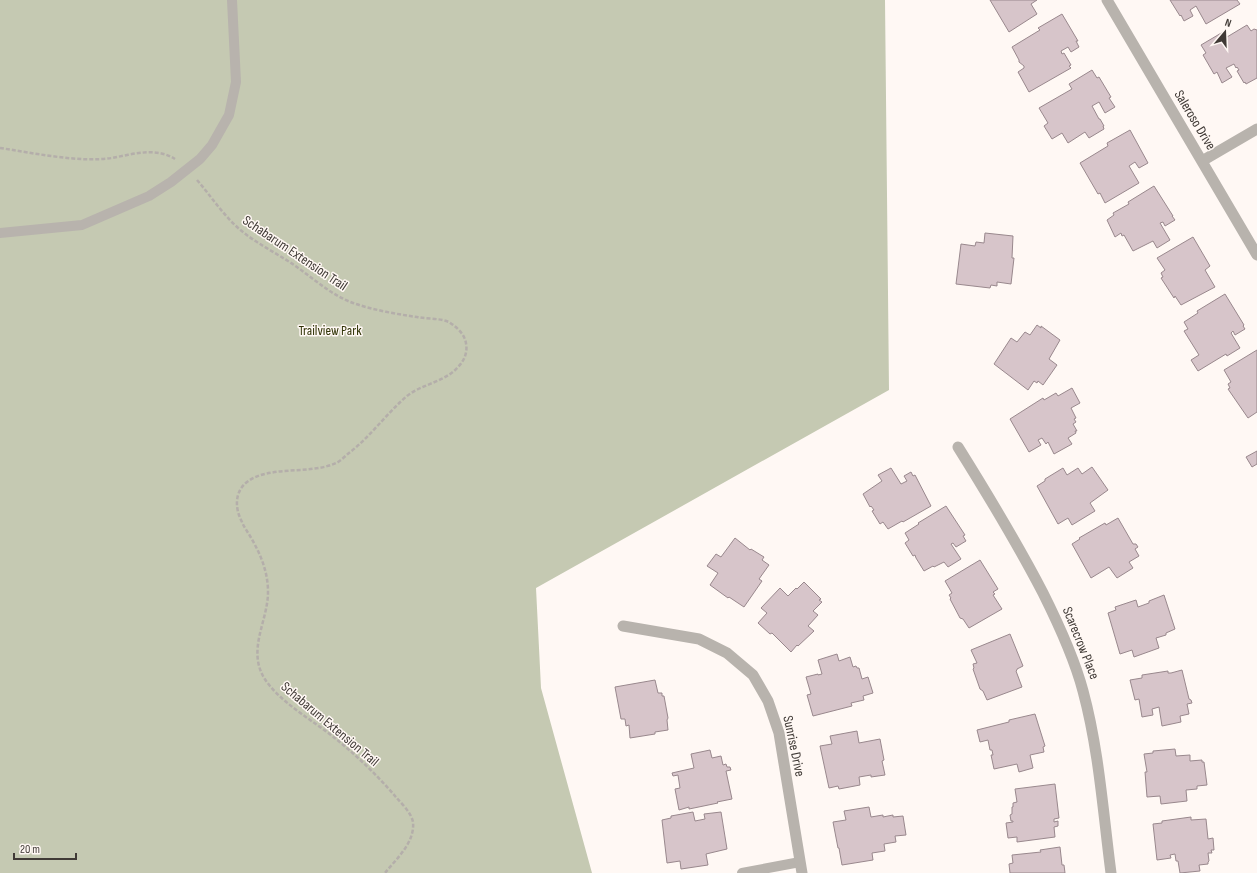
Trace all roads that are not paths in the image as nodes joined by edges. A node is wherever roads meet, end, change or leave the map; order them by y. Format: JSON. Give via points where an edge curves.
{"nodes":[{"id":1,"x":232,"y":0,"type":"edge"},
{"id":2,"x":1107,"y":0,"type":"edge"},
{"id":3,"x":1257,"y":129,"type":"edge"},
{"id":4,"x":1202,"y":161,"type":"junction"},
{"id":5,"x":0,"y":233,"type":"edge"},
{"id":6,"x":1257,"y":255,"type":"edge"},
{"id":7,"x":958,"y":447,"type":"dead end"},
{"id":8,"x":623,"y":626,"type":"dead end"},
{"id":9,"x":801,"y":867,"type":"edge"},
{"id":10,"x":742,"y":873,"type":"edge"},
{"id":11,"x":1111,"y":873,"type":"edge"}],
"edges":[{"from":1,"to":5,"type":"lane","via":[[236,82],[230,116],[200,159],[149,196],[82,225]]},
{"from":2,"to":4,"type":"street","name":"Saleroso Drive"},
{"from":3,"to":4,"type":"street"},
{"from":4,"to":6,"type":"street","name":"Saleroso Drive"},
{"from":7,"to":11,"type":"street","name":"Scarecrow Place","via":[[1036,579],[1062,630],[1083,690],[1096,748]]},
{"from":8,"to":9,"type":"street","name":"Sunrise Drive","via":[[699,639],[727,653],[753,675],[768,701],[779,733]]},
{"from":9,"to":10,"type":"lane"}]}
